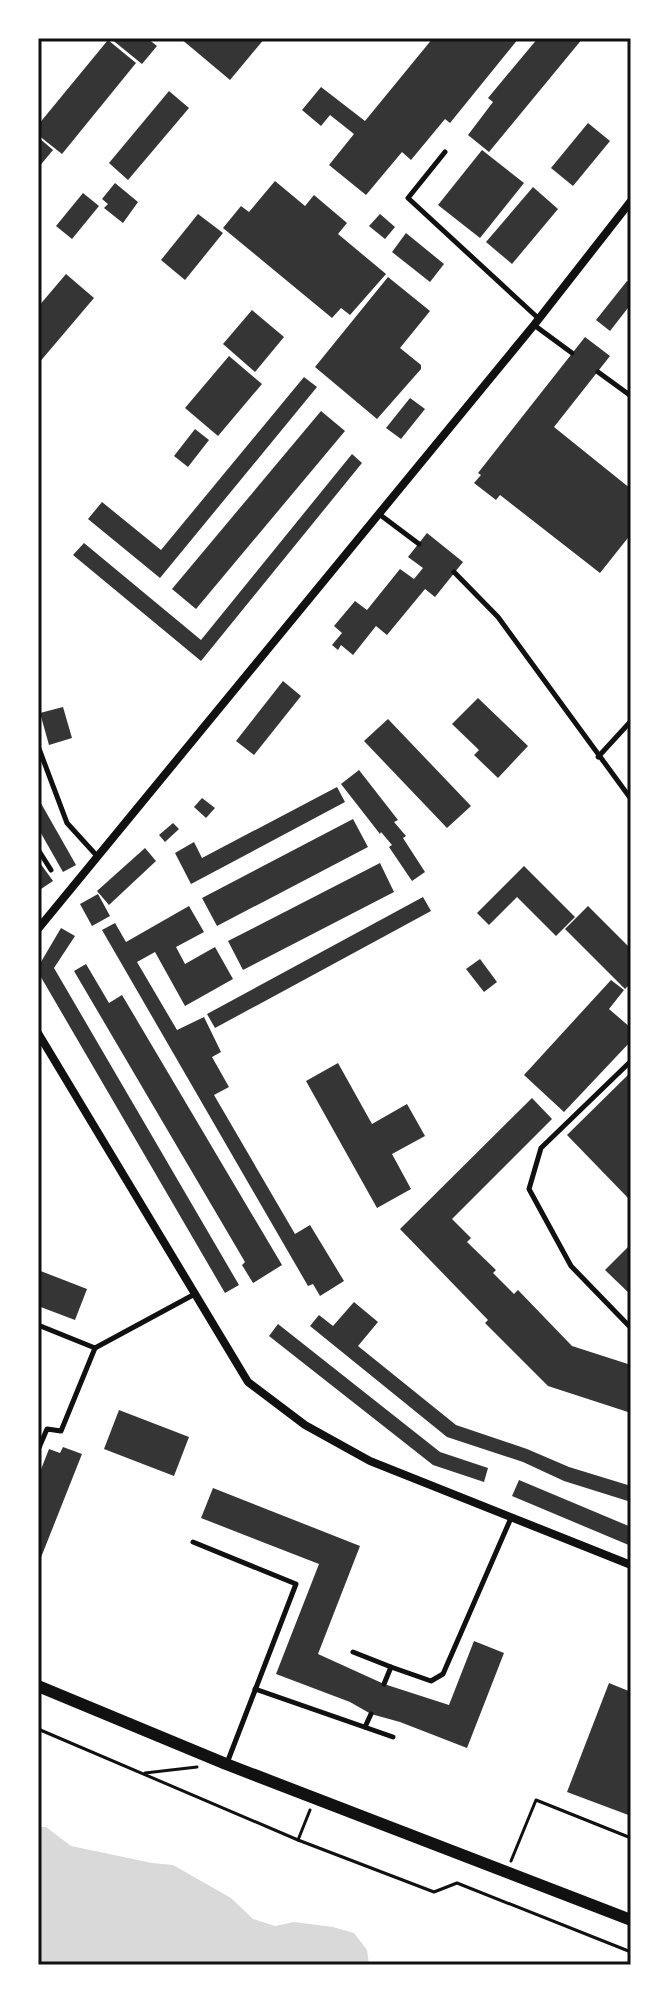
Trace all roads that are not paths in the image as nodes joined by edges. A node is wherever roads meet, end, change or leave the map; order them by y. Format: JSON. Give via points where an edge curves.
{"nodes":[{"id":1,"x":445,"y":152,"type":"dead end"},
{"id":2,"x":631,"y":201,"type":"edge"},
{"id":3,"x":536,"y":322,"type":"junction"},
{"id":4,"x":572,"y":353,"type":"dead end"},
{"id":5,"x":598,"y":372,"type":"dead end"},
{"id":6,"x":631,"y":396,"type":"edge"},
{"id":7,"x":379,"y":514,"type":"junction"},
{"id":8,"x":419,"y":544,"type":"dead end"},
{"id":9,"x":454,"y":572,"type":"dead end"},
{"id":10,"x":631,"y":721,"type":"edge"},
{"id":11,"x":38,"y":746,"type":"edge"},
{"id":12,"x":598,"y":757,"type":"junction"},
{"id":13,"x":631,"y":799,"type":"edge"},
{"id":14,"x":38,"y":851,"type":"edge"},
{"id":15,"x":98,"y":857,"type":"junction"},
{"id":16,"x":51,"y":870,"type":"dead end"},
{"id":17,"x":38,"y":929,"type":"edge"},
{"id":18,"x":38,"y":1033,"type":"edge"},
{"id":19,"x":631,"y":1061,"type":"edge"},
{"id":20,"x":193,"y":1295,"type":"junction"},
{"id":21,"x":38,"y":1325,"type":"edge"},
{"id":22,"x":631,"y":1328,"type":"edge"},
{"id":23,"x":95,"y":1348,"type":"junction"},
{"id":24,"x":38,"y":1450,"type":"edge"},
{"id":25,"x":512,"y":1517,"type":"junction"},
{"id":26,"x":193,"y":1542,"type":"dead end"},
{"id":27,"x":631,"y":1565,"type":"edge"},
{"id":28,"x":353,"y":1652,"type":"dead end"},
{"id":29,"x":391,"y":1667,"type":"junction"},
{"id":30,"x":384,"y":1684,"type":"dead end"},
{"id":31,"x":38,"y":1686,"type":"edge"},
{"id":32,"x":255,"y":1689,"type":"junction"},
{"id":33,"x":371,"y":1714,"type":"dead end"},
{"id":34,"x":365,"y":1727,"type":"junction"},
{"id":35,"x":393,"y":1737,"type":"dead end"},
{"id":36,"x":226,"y":1764,"type":"junction"},
{"id":37,"x":631,"y":1920,"type":"edge"}],
"edges":[{"from":1,"to":3,"type":"lane","via":[[408,198]]},
{"from":2,"to":3,"type":"street"},
{"from":3,"to":4,"type":"lane"},
{"from":3,"to":7,"type":"street"},
{"from":5,"to":6,"type":"lane"},
{"from":7,"to":8,"type":"lane"},
{"from":7,"to":15,"type":"street"},
{"from":9,"to":12,"type":"lane","via":[[498,617]]},
{"from":10,"to":12,"type":"lane"},
{"from":11,"to":15,"type":"lane","via":[[67,823]]},
{"from":12,"to":13,"type":"lane"},
{"from":14,"to":16,"type":"lane"},
{"from":15,"to":17,"type":"street"},
{"from":18,"to":20,"type":"street"},
{"from":19,"to":22,"type":"lane","via":[[541,1148],[529,1189],[571,1266]]},
{"from":20,"to":23,"type":"lane"},
{"from":20,"to":25,"type":"street","via":[[248,1382],[305,1425],[370,1461]]},
{"from":21,"to":23,"type":"lane"},
{"from":23,"to":24,"type":"lane","via":[[61,1431],[47,1429]]},
{"from":25,"to":27,"type":"street"},
{"from":25,"to":29,"type":"lane","via":[[443,1674],[431,1681]]},
{"from":26,"to":32,"type":"lane","via":[[296,1584]]},
{"from":28,"to":29,"type":"lane"},
{"from":29,"to":30,"type":"lane"},
{"from":31,"to":36,"type":"street"},
{"from":32,"to":34,"type":"lane"},
{"from":32,"to":36,"type":"lane"},
{"from":33,"to":34,"type":"lane"},
{"from":34,"to":35,"type":"lane"},
{"from":36,"to":37,"type":"street"}]}
